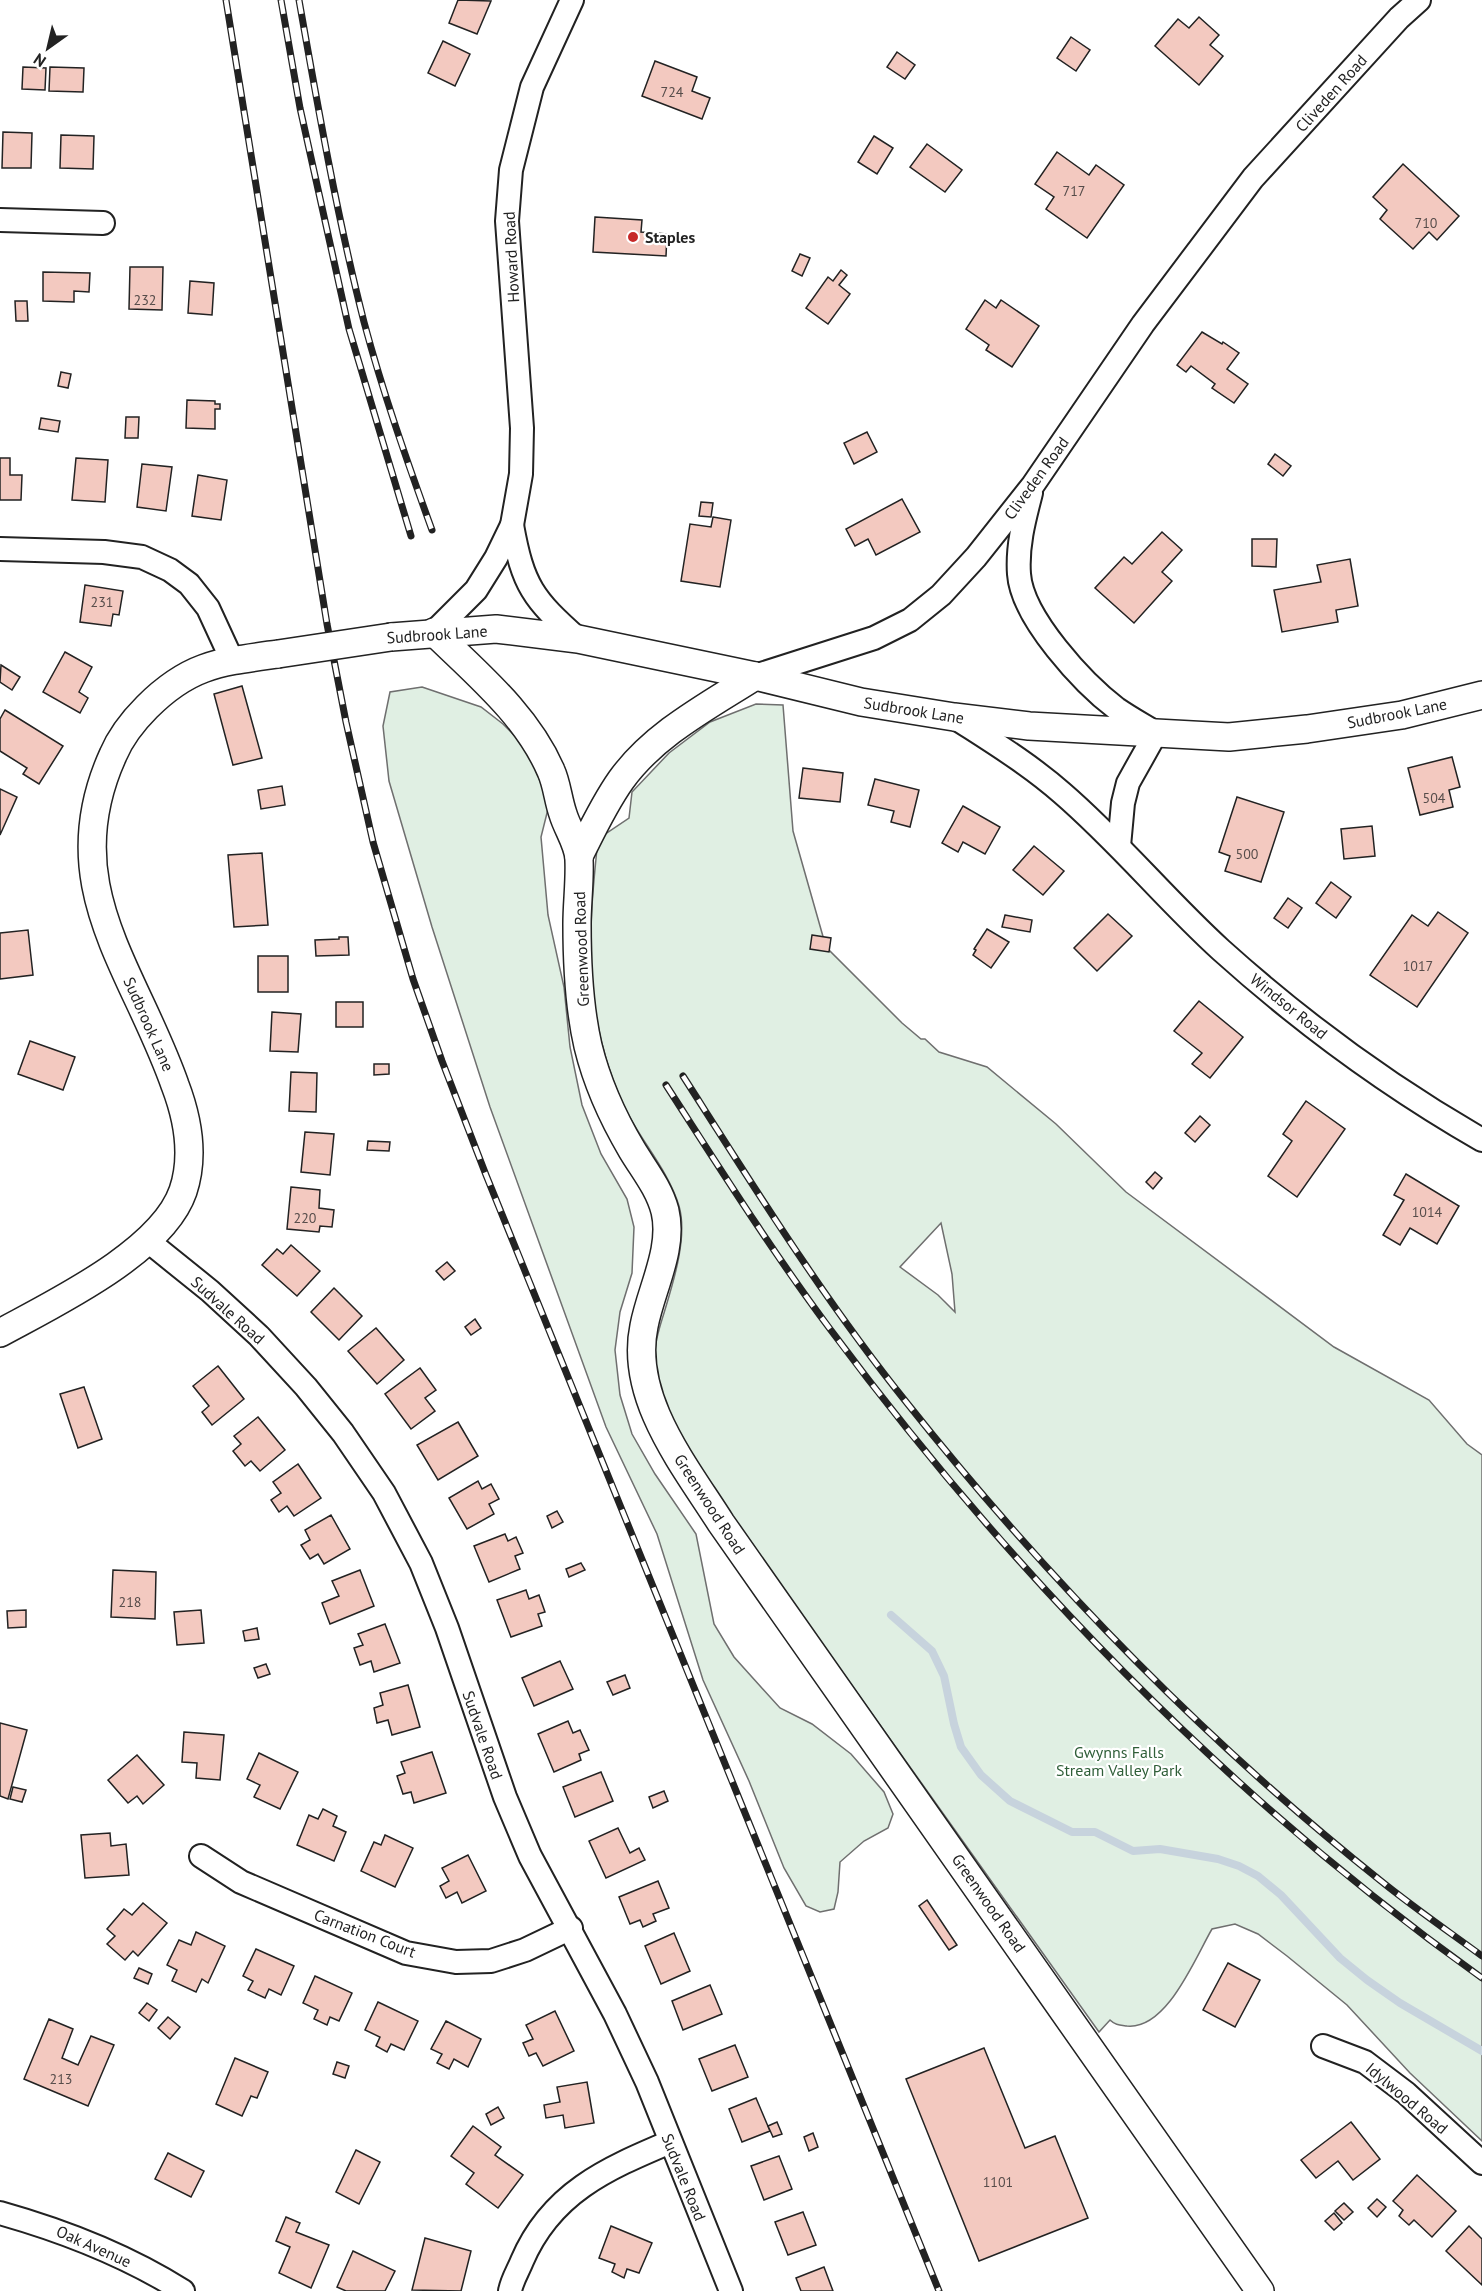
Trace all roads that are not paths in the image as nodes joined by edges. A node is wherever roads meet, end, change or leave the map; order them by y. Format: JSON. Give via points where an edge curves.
{"nodes":[{"id":1,"x":572,"y":0,"type":"edge"},
{"id":2,"x":1419,"y":0,"type":"edge"},
{"id":3,"x":0,"y":220,"type":"edge"},
{"id":4,"x":103,"y":223,"type":"dead end"},
{"id":5,"x":1033,"y":485,"type":"junction"},
{"id":6,"x":512,"y":525,"type":"junction"},
{"id":7,"x":0,"y":549,"type":"edge"},
{"id":8,"x":434,"y":632,"type":"junction"},
{"id":9,"x":578,"y":639,"type":"junction"},
{"id":10,"x":232,"y":660,"type":"junction"},
{"id":11,"x":754,"y":676,"type":"junction"},
{"id":12,"x":1482,"y":695,"type":"edge"},
{"id":13,"x":954,"y":717,"type":"junction"},
{"id":14,"x":1156,"y":733,"type":"junction"},
{"id":15,"x":1119,"y":846,"type":"junction"},
{"id":16,"x":579,"y":856,"type":"junction"},
{"id":17,"x":1482,"y":1140,"type":"edge"},
{"id":18,"x":148,"y":1241,"type":"junction"},
{"id":19,"x":0,"y":1333,"type":"edge"},
{"id":20,"x":201,"y":1856,"type":"dead end"},
{"id":21,"x":571,"y":1928,"type":"junction"},
{"id":22,"x":1323,"y":2046,"type":"dead end"},
{"id":23,"x":670,"y":2142,"type":"junction"},
{"id":24,"x":1482,"y":2163,"type":"edge"},
{"id":25,"x":0,"y":2213,"type":"edge"},
{"id":26,"x":183,"y":2291,"type":"edge"},
{"id":27,"x":510,"y":2291,"type":"edge"},
{"id":28,"x":731,"y":2291,"type":"edge"},
{"id":29,"x":1260,"y":2291,"type":"edge"}],
"edges":[{"from":1,"to":6,"type":"street","name":"Howard Road","via":[[532,87],[511,170],[507,221],[522,428],[521,474]]},
{"from":2,"to":5,"type":"street","name":"Cliveden Road","via":[[1253,178],[1143,324]]},
{"from":3,"to":4,"type":"street"},
{"from":5,"to":11,"type":"street","name":"Cliveden Road","via":[[976,557],[941,595],[910,620],[874,638]]},
{"from":5,"to":14,"type":"street","via":[[1019,544],[1019,577],[1030,608],[1047,635],[1096,691]]},
{"from":6,"to":8,"type":"street","name":"Howard Road","via":[[476,590]]},
{"from":6,"to":9,"type":"street","name":"Howard Road","via":[[527,584],[546,610]]},
{"from":7,"to":10,"type":"street","via":[[104,552],[142,557],[161,566],[189,584],[208,608]]},
{"from":8,"to":9,"type":"street","name":"Sudbrook Lane","via":[[496,629]]},
{"from":8,"to":10,"type":"street","name":"Sudbrook Lane","bridge":true},
{"from":8,"to":16,"type":"street","name":"Greenwood Road","via":[[494,690],[529,731],[551,772]]},
{"from":9,"to":11,"type":"street","name":"Sudbrook Lane"},
{"from":10,"to":18,"type":"street","name":"Sudbrook Lane","via":[[180,679],[135,719],[107,767],[91,833],[101,910],[115,950],[169,1066],[184,1108],[189,1137],[190,1167],[183,1193]]},
{"from":11,"to":13,"type":"street","name":"Sudbrook Lane","via":[[861,702]]},
{"from":11,"to":16,"type":"street","name":"Cliveden Road","via":[[647,751],[622,779],[598,816]]},
{"from":12,"to":14,"type":"street","name":"Sudbrook Lane","via":[[1402,716],[1307,729],[1229,737]]},
{"from":13,"to":14,"type":"street","name":"Sudbrook Lane","via":[[1029,726]]},
{"from":13,"to":15,"type":"street","name":"Windsor Road","via":[[1061,792]]},
{"from":14,"to":15,"type":"street","via":[[1128,783]]},
{"from":15,"to":17,"type":"street","name":"Windsor Road","via":[[1278,1000],[1382,1078]]},
{"from":16,"to":29,"type":"street","name":"Greenwood Road","via":[[579,989],[588,1046],[612,1114],[665,1211],[664,1254],[640,1354],[659,1421],[721,1523]]},
{"from":18,"to":19,"type":"street","name":"Sudbrook Lane","via":[[87,1283]]},
{"from":18,"to":21,"type":"street","name":"Sudvale Road","via":[[259,1336],[336,1424],[384,1493],[421,1563],[526,1846]]},
{"from":20,"to":21,"type":"street","name":"Carnation Court","via":[[241,1882],[406,1953],[456,1962],[491,1961]]},
{"from":21,"to":23,"type":"street","name":"Sudvale Road","via":[[642,2072]]},
{"from":22,"to":24,"type":"street","name":"Idylwood Road","via":[[1365,2062],[1406,2093]]},
{"from":23,"to":27,"type":"street","via":[[611,2167],[564,2200],[528,2247]]},
{"from":23,"to":28,"type":"street","name":"Sudvale Road"},
{"from":25,"to":26,"type":"street","name":"Oak Avenue","via":[[48,2226],[97,2246]]}]}
